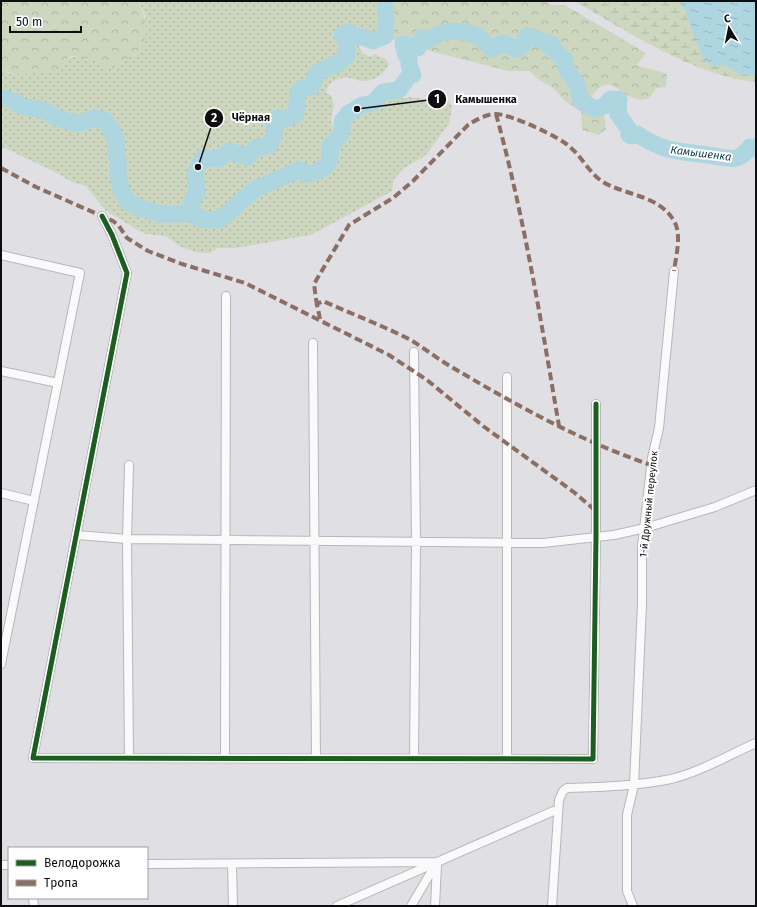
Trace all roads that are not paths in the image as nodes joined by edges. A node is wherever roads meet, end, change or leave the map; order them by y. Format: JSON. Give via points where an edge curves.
{"nodes":[{"id":1,"x":102,"y":216,"type":"dead end"},
{"id":2,"x":1,"y":255,"type":"edge"},
{"id":3,"x":674,"y":271,"type":"dead end"},
{"id":4,"x":226,"y":296,"type":"dead end"},
{"id":5,"x":313,"y":343,"type":"dead end"},
{"id":6,"x":414,"y":352,"type":"dead end"},
{"id":7,"x":1,"y":370,"type":"edge"},
{"id":8,"x":507,"y":376,"type":"dead end"},
{"id":9,"x":58,"y":383,"type":"junction"},
{"id":10,"x":596,"y":404,"type":"dead end"},
{"id":11,"x":129,"y":464,"type":"dead end"},
{"id":12,"x":756,"y":490,"type":"edge"},
{"id":13,"x":1,"y":493,"type":"edge"},
{"id":14,"x":34,"y":501,"type":"junction"},
{"id":15,"x":645,"y":528,"type":"junction"},
{"id":16,"x":77,"y":535,"type":"junction"},
{"id":17,"x":596,"y":537,"type":"junction"},
{"id":18,"x":127,"y":539,"type":"junction"},
{"id":19,"x":226,"y":540,"type":"junction"},
{"id":20,"x":314,"y":541,"type":"junction"},
{"id":21,"x":416,"y":542,"type":"junction"},
{"id":22,"x":506,"y":543,"type":"junction"},
{"id":23,"x":1,"y":618,"type":"edge"},
{"id":24,"x":10,"y":620,"type":"junction"},
{"id":25,"x":1,"y":664,"type":"edge"},
{"id":26,"x":756,"y":743,"type":"edge"},
{"id":27,"x":129,"y":758,"type":"junction"},
{"id":28,"x":225,"y":758,"type":"junction"},
{"id":29,"x":316,"y":758,"type":"junction"},
{"id":30,"x":414,"y":759,"type":"junction"},
{"id":31,"x":507,"y":759,"type":"junction"},
{"id":32,"x":634,"y":785,"type":"junction"},
{"id":33,"x":558,"y":809,"type":"junction"},
{"id":34,"x":437,"y":862,"type":"junction"},
{"id":35,"x":148,"y":864,"type":"edge"},
{"id":36,"x":232,"y":864,"type":"junction"},
{"id":37,"x":233,"y":906,"type":"edge"},
{"id":38,"x":337,"y":906,"type":"edge"},
{"id":39,"x":411,"y":906,"type":"edge"},
{"id":40,"x":435,"y":906,"type":"edge"},
{"id":41,"x":552,"y":906,"type":"edge"},
{"id":42,"x":633,"y":906,"type":"edge"}],
"edges":[{"from":1,"to":16,"type":"street","via":[[127,273]]},
{"from":2,"to":9,"type":"street","via":[[80,272]]},
{"from":3,"to":15,"type":"street","name":"1-й Дружный переулок","via":[[659,428],[652,458]]},
{"from":4,"to":19,"type":"street"},
{"from":5,"to":20,"type":"street"},
{"from":6,"to":21,"type":"street"},
{"from":7,"to":9,"type":"street"},
{"from":8,"to":22,"type":"street"},
{"from":9,"to":14,"type":"street"},
{"from":10,"to":17,"type":"street"},
{"from":11,"to":18,"type":"street"},
{"from":12,"to":15,"type":"street","via":[[715,507]]},
{"from":13,"to":14,"type":"street"},
{"from":14,"to":24,"type":"street"},
{"from":15,"to":17,"type":"street"},
{"from":15,"to":32,"type":"street","name":"1-й Дружный переулок","via":[[642,547]]},
{"from":16,"to":18,"type":"street"},
{"from":16,"to":27,"type":"street","via":[[33,758]]},
{"from":17,"to":22,"type":"street","via":[[543,543]]},
{"from":17,"to":31,"type":"street","via":[[593,759]]},
{"from":18,"to":19,"type":"street"},
{"from":18,"to":27,"type":"street"},
{"from":19,"to":20,"type":"street"},
{"from":19,"to":28,"type":"street"},
{"from":20,"to":21,"type":"street"},
{"from":20,"to":29,"type":"street"},
{"from":21,"to":22,"type":"street"},
{"from":21,"to":30,"type":"street"},
{"from":22,"to":31,"type":"street"},
{"from":23,"to":24,"type":"street"},
{"from":24,"to":25,"type":"street"},
{"from":26,"to":32,"type":"street","via":[[680,776]]},
{"from":27,"to":28,"type":"street"},
{"from":28,"to":29,"type":"street"},
{"from":29,"to":30,"type":"street"},
{"from":30,"to":31,"type":"street"},
{"from":32,"to":33,"type":"street","via":[[568,788],[559,795]]},
{"from":32,"to":42,"type":"street","name":"1-й Дружный переулок","via":[[627,815],[627,890]]},
{"from":33,"to":34,"type":"street"},
{"from":33,"to":41,"type":"street"},
{"from":34,"to":36,"type":"street"},
{"from":34,"to":38,"type":"street"},
{"from":34,"to":39,"type":"street"},
{"from":34,"to":40,"type":"street"},
{"from":35,"to":36,"type":"street"},
{"from":36,"to":37,"type":"street"}]}
